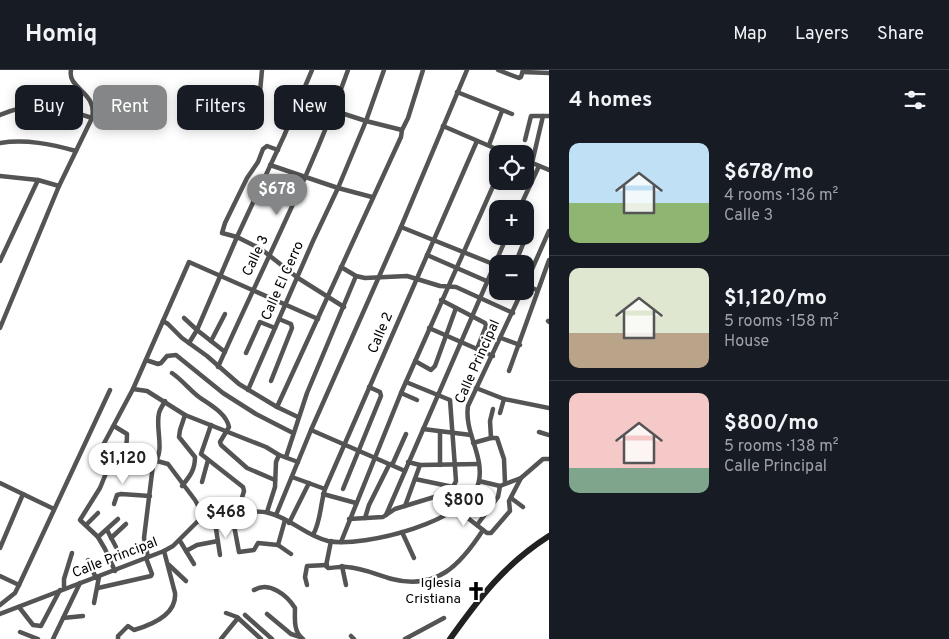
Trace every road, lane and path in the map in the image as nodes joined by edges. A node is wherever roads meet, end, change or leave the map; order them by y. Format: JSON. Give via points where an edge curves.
{"nodes":[{"id":1,"x":71,"y":70,"type":"edge"},
{"id":2,"x":262,"y":70,"type":"edge"},
{"id":3,"x":312,"y":70,"type":"edge"},
{"id":4,"x":348,"y":70,"type":"edge"},
{"id":5,"x":384,"y":70,"type":"edge"},
{"id":6,"x":424,"y":70,"type":"edge"},
{"id":7,"x":467,"y":70,"type":"edge"},
{"id":8,"x":498,"y":70,"type":"edge"},
{"id":9,"x":523,"y":71,"type":"edge"},
{"id":10,"x":549,"y":73,"type":"edge"},
{"id":11,"x":261,"y":85,"type":"edge"},
{"id":12,"x":306,"y":85,"type":"edge"},
{"id":13,"x":343,"y":85,"type":"edge"},
{"id":14,"x":457,"y":92,"type":"junction"},
{"id":15,"x":502,"y":111,"type":"junction"},
{"id":16,"x":345,"y":114,"type":"edge"},
{"id":17,"x":512,"y":114,"type":"dead end"},
{"id":18,"x":0,"y":115,"type":"edge"},
{"id":19,"x":546,"y":116,"type":"edge"},
{"id":20,"x":92,"y":118,"type":"junction"},
{"id":21,"x":366,"y":121,"type":"junction"},
{"id":22,"x":443,"y":126,"type":"junction"},
{"id":23,"x":287,"y":130,"type":"edge"},
{"id":24,"x":325,"y":130,"type":"edge"},
{"id":25,"x":402,"y":130,"type":"junction"},
{"id":26,"x":525,"y":140,"type":"dead end"},
{"id":27,"x":477,"y":141,"type":"junction"},
{"id":28,"x":0,"y":144,"type":"edge"},
{"id":29,"x":488,"y":145,"type":"joint"},
{"id":30,"x":278,"y":150,"type":"junction"},
{"id":31,"x":76,"y":151,"type":"junction"},
{"id":32,"x":534,"y":156,"type":"edge"},
{"id":33,"x":534,"y":164,"type":"edge"},
{"id":34,"x":270,"y":165,"type":"junction"},
{"id":35,"x":539,"y":166,"type":"junction"},
{"id":36,"x":549,"y":170,"type":"edge"},
{"id":37,"x":1,"y":176,"type":"edge"},
{"id":38,"x":305,"y":177,"type":"junction"},
{"id":39,"x":38,"y":180,"type":"junction"},
{"id":40,"x":0,"y":182,"type":"edge"},
{"id":41,"x":59,"y":186,"type":"junction"},
{"id":42,"x":338,"y":188,"type":"junction"},
{"id":43,"x":491,"y":190,"type":"edge"},
{"id":44,"x":372,"y":198,"type":"junction"},
{"id":45,"x":523,"y":200,"type":"edge"},
{"id":46,"x":401,"y":227,"type":"junction"},
{"id":47,"x":549,"y":231,"type":"edge"},
{"id":48,"x":237,"y":237,"type":"junction"},
{"id":49,"x":433,"y":240,"type":"junction"},
{"id":50,"x":547,"y":242,"type":"edge"},
{"id":51,"x":463,"y":252,"type":"junction"},
{"id":52,"x":270,"y":254,"type":"junction"},
{"id":53,"x":427,"y":255,"type":"junction"},
{"id":54,"x":549,"y":260,"type":"edge"},
{"id":55,"x":0,"y":261,"type":"edge"},
{"id":56,"x":489,"y":262,"type":"edge"},
{"id":57,"x":534,"y":265,"type":"edge"},
{"id":58,"x":341,"y":267,"type":"junction"},
{"id":59,"x":456,"y":268,"type":"junction"},
{"id":60,"x":221,"y":276,"type":"junction"},
{"id":61,"x":356,"y":276,"type":"junction"},
{"id":62,"x":489,"y":277,"type":"edge"},
{"id":63,"x":298,"y":278,"type":"junction"},
{"id":64,"x":378,"y":278,"type":"junction"},
{"id":65,"x":416,"y":279,"type":"junction"},
{"id":66,"x":487,"y":281,"type":"junction"},
{"id":67,"x":448,"y":286,"type":"junction"},
{"id":68,"x":534,"y":289,"type":"edge"},
{"id":69,"x":253,"y":290,"type":"junction"},
{"id":70,"x":537,"y":290,"type":"junction"},
{"id":71,"x":328,"y":298,"type":"junction"},
{"id":72,"x":479,"y":298,"type":"junction"},
{"id":73,"x":441,"y":300,"type":"junction"},
{"id":74,"x":518,"y":300,"type":"edge"},
{"id":75,"x":285,"y":304,"type":"junction"},
{"id":76,"x":344,"y":307,"type":"junction"},
{"id":77,"x":456,"y":308,"type":"junction"},
{"id":78,"x":513,"y":313,"type":"junction"},
{"id":79,"x":225,"y":314,"type":"dead end"},
{"id":80,"x":472,"y":316,"type":"junction"},
{"id":81,"x":184,"y":318,"type":"dead end"},
{"id":82,"x":279,"y":319,"type":"junction"},
{"id":83,"x":318,"y":319,"type":"junction"},
{"id":84,"x":163,"y":322,"type":"junction"},
{"id":85,"x":0,"y":328,"type":"edge"},
{"id":86,"x":275,"y":328,"type":"junction"},
{"id":87,"x":429,"y":328,"type":"junction"},
{"id":88,"x":197,"y":330,"type":"junction"},
{"id":89,"x":446,"y":335,"type":"junction"},
{"id":90,"x":501,"y":338,"type":"junction"},
{"id":91,"x":211,"y":340,"type":"junction"},
{"id":92,"x":460,"y":342,"type":"junction"},
{"id":93,"x":189,"y":343,"type":"junction"},
{"id":94,"x":520,"y":345,"type":"junction"},
{"id":95,"x":477,"y":349,"type":"junction"},
{"id":96,"x":225,"y":352,"type":"junction"},
{"id":97,"x":246,"y":353,"type":"dead end"},
{"id":98,"x":493,"y":356,"type":"junction"},
{"id":99,"x":146,"y":360,"type":"junction"},
{"id":100,"x":415,"y":361,"type":"junction"},
{"id":101,"x":218,"y":367,"type":"junction"},
{"id":102,"x":509,"y":371,"type":"dead end"},
{"id":103,"x":172,"y":373,"type":"dead end"},
{"id":104,"x":270,"y":381,"type":"dead end"},
{"id":105,"x":406,"y":382,"type":"junction"},
{"id":106,"x":370,"y":387,"type":"junction"},
{"id":107,"x":476,"y":388,"type":"junction"},
{"id":108,"x":133,"y":389,"type":"junction"},
{"id":109,"x":110,"y":390,"type":"dead end"},
{"id":110,"x":248,"y":390,"type":"junction"},
{"id":111,"x":401,"y":393,"type":"junction"},
{"id":112,"x":438,"y":394,"type":"junction"},
{"id":113,"x":504,"y":399,"type":"junction"},
{"id":114,"x":417,"y":400,"type":"dead end"},
{"id":115,"x":165,"y":401,"type":"junction"},
{"id":116,"x":277,"y":407,"type":"junction"},
{"id":117,"x":549,"y":408,"type":"edge"},
{"id":118,"x":493,"y":410,"type":"dead end"},
{"id":119,"x":500,"y":413,"type":"dead end"},
{"id":120,"x":186,"y":415,"type":"junction"},
{"id":121,"x":298,"y":417,"type":"junction"},
{"id":122,"x":211,"y":425,"type":"junction"},
{"id":123,"x":114,"y":426,"type":"junction"},
{"id":124,"x":423,"y":429,"type":"junction"},
{"id":125,"x":311,"y":430,"type":"junction"},
{"id":126,"x":228,"y":432,"type":"junction"},
{"id":127,"x":440,"y":432,"type":"junction"},
{"id":128,"x":539,"y":432,"type":"dead end"},
{"id":129,"x":293,"y":433,"type":"junction"},
{"id":130,"x":453,"y":433,"type":"junction"},
{"id":131,"x":406,"y":434,"type":"dead end"},
{"id":132,"x":471,"y":435,"type":"junction"},
{"id":133,"x":549,"y":435,"type":"edge"},
{"id":134,"x":491,"y":438,"type":"junction"},
{"id":135,"x":473,"y":443,"type":"junction"},
{"id":136,"x":344,"y":446,"type":"junction"},
{"id":137,"x":102,"y":449,"type":"dead end"},
{"id":138,"x":359,"y":452,"type":"junction"},
{"id":139,"x":201,"y":454,"type":"junction"},
{"id":140,"x":279,"y":455,"type":"junction"},
{"id":141,"x":195,"y":457,"type":"junction"},
{"id":142,"x":286,"y":457,"type":"junction"},
{"id":143,"x":374,"y":458,"type":"junction"},
{"id":144,"x":549,"y":459,"type":"edge"},
{"id":145,"x":208,"y":460,"type":"junction"},
{"id":146,"x":157,"y":461,"type":"junction"},
{"id":147,"x":298,"y":462,"type":"junction"},
{"id":148,"x":408,"y":462,"type":"junction"},
{"id":149,"x":440,"y":464,"type":"junction"},
{"id":150,"x":456,"y":464,"type":"junction"},
{"id":151,"x":479,"y":464,"type":"junction"},
{"id":152,"x":389,"y":465,"type":"junction"},
{"id":153,"x":420,"y":465,"type":"junction"},
{"id":154,"x":405,"y":471,"type":"junction"},
{"id":155,"x":292,"y":477,"type":"junction"},
{"id":156,"x":521,"y":478,"type":"junction"},
{"id":157,"x":415,"y":479,"type":"junction"},
{"id":158,"x":275,"y":480,"type":"junction"},
{"id":159,"x":479,"y":481,"type":"junction"},
{"id":160,"x":202,"y":482,"type":"dead end"},
{"id":161,"x":0,"y":483,"type":"edge"},
{"id":162,"x":309,"y":483,"type":"junction"},
{"id":163,"x":505,"y":483,"type":"junction"},
{"id":164,"x":182,"y":486,"type":"junction"},
{"id":165,"x":500,"y":486,"type":"junction"},
{"id":166,"x":453,"y":487,"type":"junction"},
{"id":167,"x":343,"y":489,"type":"dead end"},
{"id":168,"x":324,"y":492,"type":"junction"},
{"id":169,"x":23,"y":494,"type":"junction"},
{"id":170,"x":150,"y":496,"type":"junction"},
{"id":171,"x":511,"y":498,"type":"junction"},
{"id":172,"x":356,"y":503,"type":"junction"},
{"id":173,"x":114,"y":504,"type":"dead end"},
{"id":174,"x":405,"y":506,"type":"junction"},
{"id":175,"x":523,"y":507,"type":"dead end"},
{"id":176,"x":54,"y":509,"type":"junction"},
{"id":177,"x":456,"y":509,"type":"junction"},
{"id":178,"x":267,"y":512,"type":"junction"},
{"id":179,"x":98,"y":513,"type":"dead end"},
{"id":180,"x":234,"y":514,"type":"junction"},
{"id":181,"x":386,"y":515,"type":"junction"},
{"id":182,"x":214,"y":516,"type":"junction"},
{"id":183,"x":276,"y":516,"type":"junction"},
{"id":184,"x":205,"y":518,"type":"junction"},
{"id":185,"x":365,"y":518,"type":"junction"},
{"id":186,"x":118,"y":519,"type":"dead end"},
{"id":187,"x":350,"y":519,"type":"junction"},
{"id":188,"x":287,"y":521,"type":"junction"},
{"id":189,"x":126,"y":524,"type":"dead end"},
{"id":190,"x":86,"y":525,"type":"junction"},
{"id":191,"x":477,"y":525,"type":"junction"},
{"id":192,"x":107,"y":530,"type":"junction"},
{"id":193,"x":483,"y":530,"type":"junction"},
{"id":194,"x":402,"y":532,"type":"junction"},
{"id":195,"x":313,"y":535,"type":"junction"},
{"id":196,"x":549,"y":536,"type":"edge"},
{"id":197,"x":98,"y":537,"type":"junction"},
{"id":198,"x":111,"y":538,"type":"junction"},
{"id":199,"x":180,"y":541,"type":"junction"},
{"id":200,"x":218,"y":541,"type":"junction"},
{"id":201,"x":331,"y":541,"type":"junction"},
{"id":202,"x":341,"y":542,"type":"junction"},
{"id":203,"x":278,"y":545,"type":"junction"},
{"id":204,"x":116,"y":547,"type":"dead end"},
{"id":205,"x":0,"y":548,"type":"edge"},
{"id":206,"x":164,"y":551,"type":"junction"},
{"id":207,"x":186,"y":551,"type":"junction"},
{"id":208,"x":72,"y":553,"type":"dead end"},
{"id":209,"x":291,"y":554,"type":"dead end"},
{"id":210,"x":220,"y":555,"type":"dead end"},
{"id":211,"x":147,"y":558,"type":"junction"},
{"id":212,"x":414,"y":558,"type":"dead end"},
{"id":213,"x":88,"y":560,"type":"dead end"},
{"id":214,"x":194,"y":564,"type":"dead end"},
{"id":215,"x":168,"y":565,"type":"junction"},
{"id":216,"x":327,"y":565,"type":"junction"},
{"id":217,"x":342,"y":566,"type":"junction"},
{"id":218,"x":115,"y":571,"type":"junction"},
{"id":219,"x":0,"y":576,"type":"edge"},
{"id":220,"x":98,"y":577,"type":"junction"},
{"id":221,"x":186,"y":581,"type":"dead end"},
{"id":222,"x":80,"y":583,"type":"junction"},
{"id":223,"x":346,"y":584,"type":"dead end"},
{"id":224,"x":19,"y":585,"type":"junction"},
{"id":225,"x":307,"y":585,"type":"dead end"},
{"id":226,"x":98,"y":588,"type":"junction"},
{"id":227,"x":62,"y":590,"type":"junction"},
{"id":228,"x":254,"y":590,"type":"dead end"},
{"id":229,"x":94,"y":603,"type":"dead end"},
{"id":230,"x":0,"y":605,"type":"edge"},
{"id":231,"x":19,"y":608,"type":"junction"},
{"id":232,"x":226,"y":613,"type":"dead end"},
{"id":233,"x":0,"y":614,"type":"edge"},
{"id":234,"x":267,"y":614,"type":"dead end"},
{"id":235,"x":245,"y":615,"type":"dead end"},
{"id":236,"x":83,"y":616,"type":"dead end"},
{"id":237,"x":63,"y":618,"type":"junction"},
{"id":238,"x":238,"y":618,"type":"junction"},
{"id":239,"x":444,"y":618,"type":"dead end"},
{"id":240,"x":20,"y":632,"type":"dead end"},
{"id":241,"x":301,"y":638,"type":"edge"},
{"id":242,"x":38,"y":639,"type":"edge"},
{"id":243,"x":53,"y":639,"type":"edge"},
{"id":244,"x":118,"y":639,"type":"edge"},
{"id":245,"x":221,"y":639,"type":"edge"},
{"id":246,"x":261,"y":639,"type":"edge"},
{"id":247,"x":272,"y":639,"type":"edge"},
{"id":248,"x":406,"y":639,"type":"edge"},
{"id":249,"x":450,"y":639,"type":"edge"}],
"edges":[{"from":1,"to":20,"type":"street","via":[[71,79],[92,102]]},
{"from":2,"to":11,"type":"street"},
{"from":3,"to":12,"type":"street"},
{"from":4,"to":13,"type":"street","name":"Calle 3"},
{"from":5,"to":21,"type":"street","name":"Calle El Cerro"},
{"from":6,"to":25,"type":"street"},
{"from":7,"to":14,"type":"street"},
{"from":8,"to":9,"type":"street","via":[[519,78]]},
{"from":9,"to":10,"type":"street"},
{"from":14,"to":15,"type":"street"},
{"from":14,"to":22,"type":"street"},
{"from":15,"to":17,"type":"street"},
{"from":15,"to":29,"type":"street"},
{"from":16,"to":21,"type":"street"},
{"from":18,"to":20,"type":"street","via":[[13,108],[33,106],[62,108]]},
{"from":19,"to":26,"type":"street","via":[[531,116]]},
{"from":19,"to":32,"type":"street"},
{"from":20,"to":31,"type":"street"},
{"from":21,"to":25,"type":"street"},
{"from":21,"to":42,"type":"street","name":"Calle El Cerro"},
{"from":22,"to":27,"type":"street"},
{"from":22,"to":46,"type":"street"},
{"from":23,"to":30,"type":"street"},
{"from":24,"to":38,"type":"street","name":"Calle 3"},
{"from":25,"to":44,"type":"street"},
{"from":27,"to":29,"type":"street"},
{"from":27,"to":49,"type":"street","name":"Calle 2"},
{"from":28,"to":31,"type":"street","via":[[17,141]]},
{"from":30,"to":34,"type":"street"},
{"from":30,"to":48,"type":"street","via":[[267,146],[263,149],[225,223],[222,233]]},
{"from":31,"to":41,"type":"street"},
{"from":33,"to":35,"type":"street"},
{"from":34,"to":38,"type":"street"},
{"from":34,"to":48,"type":"street"},
{"from":35,"to":36,"type":"street"},
{"from":35,"to":45,"type":"street"},
{"from":37,"to":39,"type":"street"},
{"from":37,"to":40,"type":"street"},
{"from":38,"to":42,"type":"street"},
{"from":38,"to":52,"type":"street","name":"Calle 3"},
{"from":39,"to":41,"type":"street"},
{"from":39,"to":55,"type":"street"},
{"from":41,"to":85,"type":"street"},
{"from":42,"to":44,"type":"street"},
{"from":42,"to":63,"type":"street","name":"Calle El Cerro"},
{"from":43,"to":51,"type":"street"},
{"from":44,"to":58,"type":"street"},
{"from":46,"to":49,"type":"street"},
{"from":46,"to":64,"type":"street"},
{"from":47,"to":50,"type":"street"},
{"from":48,"to":52,"type":"street"},
{"from":48,"to":60,"type":"street"},
{"from":49,"to":51,"type":"street"},
{"from":49,"to":53,"type":"street","name":"Calle 2"},
{"from":50,"to":57,"type":"street"},
{"from":51,"to":56,"type":"street"},
{"from":51,"to":59,"type":"street"},
{"from":52,"to":63,"type":"street"},
{"from":52,"to":69,"type":"street","name":"Calle 3"},
{"from":53,"to":59,"type":"street"},
{"from":53,"to":65,"type":"street","name":"Calle 2"},
{"from":54,"to":70,"type":"street"},
{"from":58,"to":61,"type":"street"},
{"from":58,"to":71,"type":"street"},
{"from":59,"to":66,"type":"street"},
{"from":59,"to":67,"type":"street"},
{"from":60,"to":69,"type":"street"},
{"from":60,"to":84,"type":"street","via":[[189,262]]},
{"from":60,"to":88,"type":"street"},
{"from":61,"to":64,"type":"street"},
{"from":61,"to":76,"type":"street"},
{"from":62,"to":66,"type":"street"},
{"from":63,"to":71,"type":"street"},
{"from":63,"to":75,"type":"street","name":"Calle El Cerro"},
{"from":64,"to":65,"type":"street","via":[[400,276]]},
{"from":64,"to":125,"type":"street"},
{"from":65,"to":67,"type":"street"},
{"from":65,"to":106,"type":"street","name":"Calle 2"},
{"from":66,"to":72,"type":"street"},
{"from":67,"to":72,"type":"street"},
{"from":67,"to":73,"type":"street"},
{"from":68,"to":70,"type":"street"},
{"from":69,"to":75,"type":"street"},
{"from":69,"to":96,"type":"street","name":"Calle 3"},
{"from":70,"to":94,"type":"street"},
{"from":71,"to":76,"type":"street"},
{"from":71,"to":83,"type":"street"},
{"from":72,"to":78,"type":"street"},
{"from":72,"to":80,"type":"street"},
{"from":73,"to":77,"type":"street"},
{"from":73,"to":87,"type":"street"},
{"from":74,"to":78,"type":"street","name":"Calle Principal"},
{"from":75,"to":82,"type":"street","name":"Calle El Cerro"},
{"from":75,"to":83,"type":"street"},
{"from":76,"to":121,"type":"street"},
{"from":77,"to":80,"type":"street"},
{"from":77,"to":89,"type":"street"},
{"from":78,"to":90,"type":"street","name":"Calle Principal"},
{"from":79,"to":91,"type":"street"},
{"from":80,"to":92,"type":"street"},
{"from":80,"to":95,"type":"street","via":[[486,325]]},
{"from":81,"to":88,"type":"street"},
{"from":82,"to":86,"type":"street","name":"Calle El Cerro"},
{"from":82,"to":104,"type":"street","via":[[291,324],[292,328]]},
{"from":83,"to":116,"type":"street"},
{"from":84,"to":93,"type":"street"},
{"from":84,"to":99,"type":"street"},
{"from":86,"to":97,"type":"street","via":[[260,322]]},
{"from":86,"to":110,"type":"street","name":"Calle El Cerro"},
{"from":87,"to":89,"type":"street"},
{"from":87,"to":100,"type":"street"},
{"from":88,"to":91,"type":"street"},
{"from":88,"to":93,"type":"street"},
{"from":89,"to":92,"type":"street"},
{"from":89,"to":100,"type":"street","via":[[433,369]]},
{"from":90,"to":94,"type":"street"},
{"from":90,"to":98,"type":"street","name":"Calle Principal"},
{"from":91,"to":96,"type":"street"},
{"from":92,"to":95,"type":"street"},
{"from":92,"to":112,"type":"street"},
{"from":93,"to":101,"type":"street"},
{"from":94,"to":102,"type":"street"},
{"from":95,"to":98,"type":"street"},
{"from":96,"to":101,"type":"street","name":"Calle 3"},
{"from":98,"to":107,"type":"street","name":"Calle Principal"},
{"from":99,"to":108,"type":"street"},
{"from":99,"to":129,"type":"street","via":[[158,364],[167,356],[176,355],[223,393]]},
{"from":100,"to":105,"type":"street"},
{"from":101,"to":110,"type":"street"},
{"from":103,"to":126,"type":"street","via":[[218,410],[228,423]]},
{"from":105,"to":111,"type":"street"},
{"from":105,"to":112,"type":"street"},
{"from":106,"to":136,"type":"street","name":"Calle 2"},
{"from":106,"to":138,"type":"street","via":[[381,396]]},
{"from":107,"to":113,"type":"street"},
{"from":107,"to":132,"type":"street","name":"Calle Principal","via":[[467,413]]},
{"from":108,"to":115,"type":"street","via":[[147,391]]},
{"from":108,"to":123,"type":"street"},
{"from":109,"to":176,"type":"street"},
{"from":110,"to":116,"type":"street"},
{"from":111,"to":114,"type":"street"},
{"from":111,"to":143,"type":"street"},
{"from":112,"to":124,"type":"street"},
{"from":112,"to":130,"type":"street","via":[[450,400]]},
{"from":113,"to":117,"type":"street"},
{"from":113,"to":119,"type":"street"},
{"from":115,"to":120,"type":"street"},
{"from":115,"to":146,"type":"street","via":[[159,414]]},
{"from":116,"to":121,"type":"street"},
{"from":118,"to":134,"type":"street"},
{"from":120,"to":122,"type":"street"},
{"from":120,"to":141,"type":"street","via":[[180,437]]},
{"from":121,"to":129,"type":"street"},
{"from":122,"to":126,"type":"street"},
{"from":122,"to":139,"type":"street"},
{"from":123,"to":137,"type":"street"},
{"from":123,"to":190,"type":"street","via":[[127,434],[124,454],[114,458],[100,488],[84,510],[80,521]]},
{"from":124,"to":127,"type":"street"},
{"from":124,"to":148,"type":"street"},
{"from":125,"to":136,"type":"street"},
{"from":125,"to":147,"type":"street"},
{"from":126,"to":140,"type":"street"},
{"from":126,"to":158,"type":"street","via":[[220,442],[222,445],[247,468]]},
{"from":127,"to":130,"type":"street"},
{"from":127,"to":149,"type":"street"},
{"from":128,"to":133,"type":"street"},
{"from":129,"to":142,"type":"street"},
{"from":130,"to":132,"type":"street"},
{"from":130,"to":150,"type":"street"},
{"from":131,"to":152,"type":"street","via":[[393,463]]},
{"from":132,"to":135,"type":"street","name":"Calle Principal"},
{"from":134,"to":135,"type":"street"},
{"from":134,"to":163,"type":"street","via":[[497,438],[504,459]]},
{"from":135,"to":151,"type":"street","name":"Calle Principal"},
{"from":136,"to":138,"type":"street"},
{"from":136,"to":168,"type":"street","name":"Calle 2"},
{"from":138,"to":143,"type":"street"},
{"from":138,"to":167,"type":"street"},
{"from":139,"to":141,"type":"street"},
{"from":139,"to":145,"type":"street"},
{"from":140,"to":142,"type":"street"},
{"from":140,"to":158,"type":"street"},
{"from":141,"to":164,"type":"street","via":[[194,468]]},
{"from":142,"to":147,"type":"street"},
{"from":143,"to":152,"type":"street"},
{"from":143,"to":172,"type":"street"},
{"from":144,"to":156,"type":"street","via":[[543,459]]},
{"from":145,"to":160,"type":"street"},
{"from":145,"to":180,"type":"street","via":[[243,487]]},
{"from":146,"to":164,"type":"street","via":[[168,464]]},
{"from":146,"to":170,"type":"street","via":[[153,465]]},
{"from":147,"to":155,"type":"street"},
{"from":148,"to":153,"type":"street"},
{"from":148,"to":154,"type":"street"},
{"from":149,"to":150,"type":"street"},
{"from":149,"to":153,"type":"street"},
{"from":150,"to":151,"type":"street"},
{"from":150,"to":166,"type":"street","via":[[457,477]]},
{"from":151,"to":159,"type":"street","name":"Calle Principal"},
{"from":152,"to":154,"type":"street"},
{"from":152,"to":185,"type":"street"},
{"from":153,"to":157,"type":"street"},
{"from":154,"to":181,"type":"street"},
{"from":155,"to":162,"type":"street"},
{"from":155,"to":183,"type":"street"},
{"from":156,"to":163,"type":"street"},
{"from":156,"to":171,"type":"street"},
{"from":157,"to":166,"type":"street"},
{"from":157,"to":174,"type":"street"},
{"from":158,"to":178,"type":"street"},
{"from":159,"to":165,"type":"street"},
{"from":159,"to":177,"type":"street","name":"Calle Principal","via":[[472,496]]},
{"from":161,"to":169,"type":"street"},
{"from":162,"to":168,"type":"street"},
{"from":162,"to":188,"type":"street"},
{"from":163,"to":165,"type":"street"},
{"from":164,"to":184,"type":"street"},
{"from":165,"to":191,"type":"street","via":[[498,496]]},
{"from":166,"to":174,"type":"street","via":[[441,495]]},
{"from":168,"to":172,"type":"street"},
{"from":168,"to":195,"type":"street","name":"Calle 2","via":[[319,525]]},
{"from":169,"to":176,"type":"street"},
{"from":169,"to":205,"type":"street"},
{"from":170,"to":173,"type":"street","via":[[121,494],[117,495]]},
{"from":170,"to":211,"type":"street","via":[[144,538]]},
{"from":171,"to":175,"type":"street"},
{"from":171,"to":193,"type":"street","via":[[508,503],[510,511],[491,532]]},
{"from":172,"to":187,"type":"street"},
{"from":174,"to":181,"type":"street"},
{"from":176,"to":224,"type":"street"},
{"from":177,"to":191,"type":"street"},
{"from":177,"to":194,"type":"street","name":"Calle Principal"},
{"from":178,"to":180,"type":"street","name":"Calle Principal"},
{"from":178,"to":183,"type":"street","name":"Calle Principal"},
{"from":179,"to":190,"type":"street"},
{"from":180,"to":182,"type":"street","name":"Calle Principal"},
{"from":180,"to":203,"type":"street","via":[[238,552],[254,550],[258,543]]},
{"from":181,"to":185,"type":"street"},
{"from":182,"to":184,"type":"street","name":"Calle Principal"},
{"from":182,"to":200,"type":"street"},
{"from":183,"to":188,"type":"street","name":"Calle Principal"},
{"from":184,"to":199,"type":"street","name":"Calle Principal"},
{"from":185,"to":187,"type":"street"},
{"from":186,"to":192,"type":"street"},
{"from":187,"to":202,"type":"street"},
{"from":188,"to":195,"type":"street","name":"Calle Principal"},
{"from":188,"to":203,"type":"street"},
{"from":189,"to":198,"type":"street"},
{"from":190,"to":197,"type":"street"},
{"from":191,"to":193,"type":"street"},
{"from":192,"to":197,"type":"street"},
{"from":192,"to":198,"type":"street"},
{"from":193,"to":217,"type":"street","via":[[470,549],[438,577],[401,581]]},
{"from":194,"to":202,"type":"street","name":"Calle Principal","via":[[361,542]]},
{"from":194,"to":212,"type":"street"},
{"from":195,"to":201,"type":"street","name":"Calle Principal"},
{"from":196,"to":249,"type":"main road","via":[[524,553],[492,583]]},
{"from":197,"to":218,"type":"street"},
{"from":198,"to":204,"type":"street"},
{"from":199,"to":206,"type":"street","name":"Calle Principal"},
{"from":199,"to":207,"type":"street"},
{"from":200,"to":207,"type":"street"},
{"from":200,"to":210,"type":"street"},
{"from":201,"to":202,"type":"street","name":"Calle Principal"},
{"from":201,"to":216,"type":"street"},
{"from":203,"to":209,"type":"street"},
{"from":206,"to":211,"type":"street","name":"Calle Principal"},
{"from":206,"to":215,"type":"street"},
{"from":207,"to":214,"type":"street"},
{"from":208,"to":227,"type":"street"},
{"from":211,"to":218,"type":"street","name":"Calle Principal"},
{"from":211,"to":226,"type":"street","via":[[151,576]]},
{"from":213,"to":220,"type":"street"},
{"from":215,"to":221,"type":"street"},
{"from":215,"to":244,"type":"street","via":[[176,598],[170,610],[156,622],[136,630],[127,627]]},
{"from":216,"to":217,"type":"street","via":[[328,568]]},
{"from":216,"to":225,"type":"street","via":[[306,566]]},
{"from":217,"to":223,"type":"street"},
{"from":218,"to":220,"type":"street","name":"Calle Principal"},
{"from":219,"to":224,"type":"street"},
{"from":220,"to":222,"type":"street","name":"Calle Principal"},
{"from":220,"to":226,"type":"street"},
{"from":222,"to":227,"type":"street","name":"Calle Principal"},
{"from":222,"to":237,"type":"street"},
{"from":224,"to":230,"type":"street","via":[[15,593]]},
{"from":226,"to":229,"type":"street"},
{"from":227,"to":231,"type":"street","name":"Calle Principal"},
{"from":227,"to":231,"type":"street","via":[[41,626],[34,625]]},
{"from":228,"to":241,"type":"street","via":[[268,587],[286,597],[295,608],[295,624]]},
{"from":231,"to":233,"type":"street","name":"Calle Principal"},
{"from":232,"to":238,"type":"street"},
{"from":234,"to":241,"type":"street"},
{"from":235,"to":247,"type":"street"},
{"from":236,"to":237,"type":"street"},
{"from":237,"to":243,"type":"street"},
{"from":238,"to":245,"type":"street"},
{"from":238,"to":246,"type":"street"},
{"from":239,"to":248,"type":"street"},
{"from":240,"to":242,"type":"street"}]}
